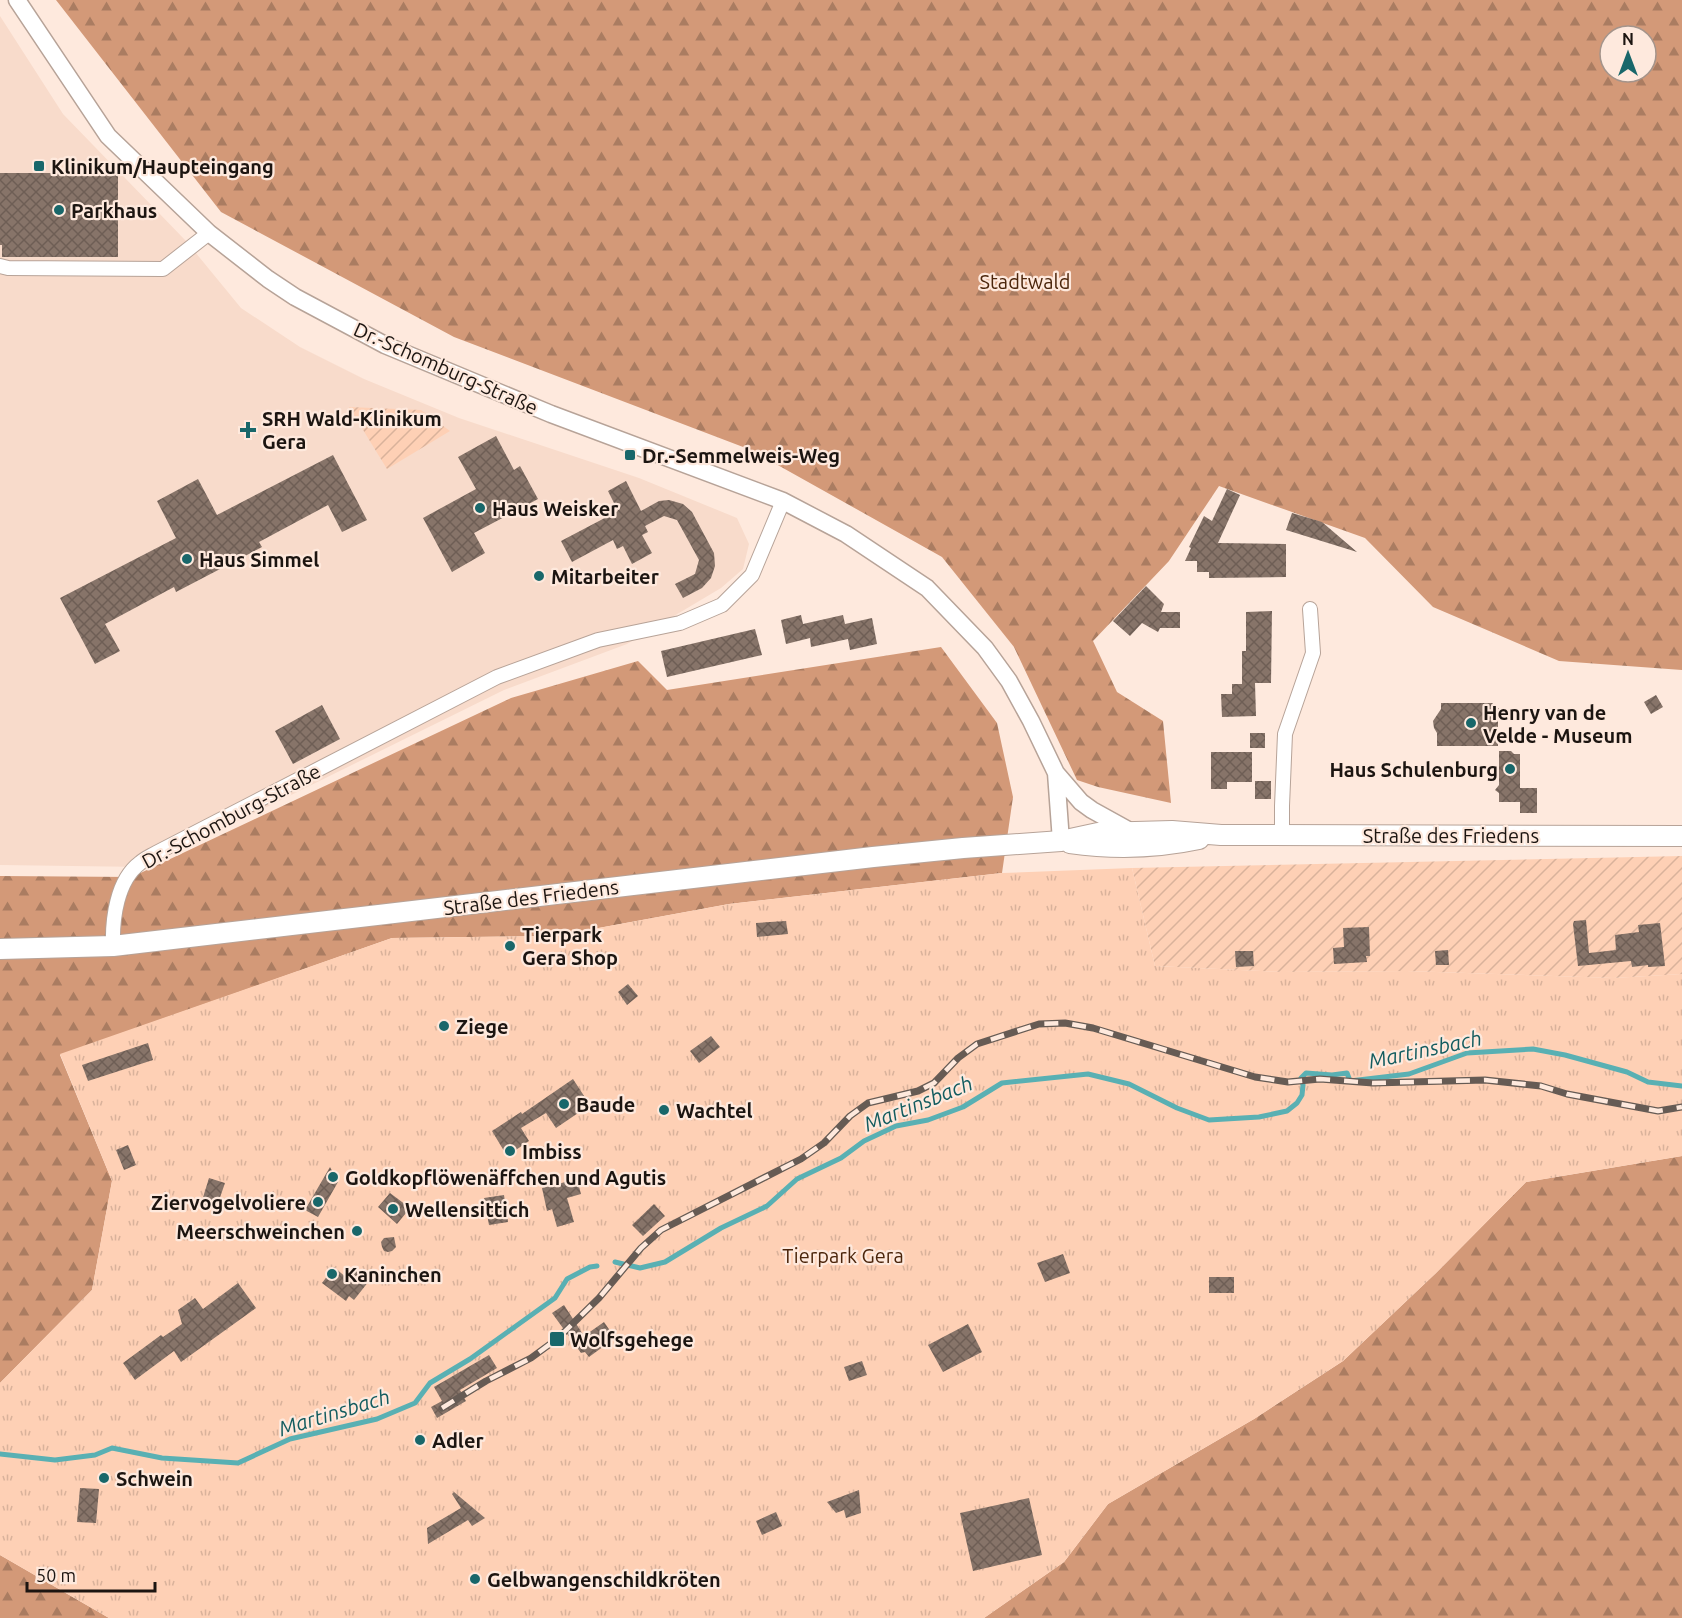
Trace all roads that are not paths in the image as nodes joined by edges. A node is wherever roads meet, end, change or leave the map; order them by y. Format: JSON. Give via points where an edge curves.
{"nodes":[{"id":1,"x":17,"y":0,"type":"edge"},
{"id":2,"x":209,"y":233,"type":"junction"},
{"id":3,"x":0,"y":266,"type":"edge"},
{"id":4,"x":783,"y":501,"type":"junction"},
{"id":5,"x":1310,"y":609,"type":"dead end"},
{"id":6,"x":1056,"y":773,"type":"junction"},
{"id":7,"x":1130,"y":831,"type":"junction"},
{"id":8,"x":1282,"y":834,"type":"junction"},
{"id":9,"x":1221,"y":835,"type":"junction"},
{"id":10,"x":1682,"y":836,"type":"edge"},
{"id":11,"x":1061,"y":841,"type":"junction"},
{"id":12,"x":114,"y":946,"type":"junction"},
{"id":13,"x":0,"y":949,"type":"edge"}],
"edges":[{"from":1,"to":2,"type":"street","name":"Dr.-Schomburg-Straße","via":[[108,135]]},
{"from":2,"to":3,"type":"street","via":[[163,269]]},
{"from":2,"to":4,"type":"street","name":"Dr.-Schomburg-Straße","via":[[295,297],[385,345],[551,414]]},
{"from":4,"to":6,"type":"street","name":"Dr.-Schomburg-Straße","via":[[846,534],[927,588],[986,648],[1010,681]]},
{"from":4,"to":12,"type":"street","name":"Dr.-Schomburg-Straße","via":[[752,575],[722,605],[680,623],[598,640],[497,677],[138,863],[122,885],[112,924]]},
{"from":5,"to":8,"type":"street","via":[[1313,653],[1285,734]]},
{"from":6,"to":7,"type":"street","via":[[1081,802]]},
{"from":6,"to":11,"type":"street","name":"Dr.-Schomburg-Straße"},
{"from":7,"to":9,"type":"main road","name":"Straße des Friedens"},
{"from":7,"to":11,"type":"main road","name":"Straße des Friedens","via":[[1098,832]]},
{"from":8,"to":9,"type":"main road","name":"Straße des Friedens"},
{"from":8,"to":10,"type":"main road","name":"Straße des Friedens"},
{"from":9,"to":11,"type":"main road","name":"Straße des Friedens","via":[[1171,845],[1099,847]]},
{"from":11,"to":12,"type":"main road","name":"Straße des Friedens","via":[[884,856]]},
{"from":12,"to":13,"type":"main road","name":"Straße des Friedens"}]}
